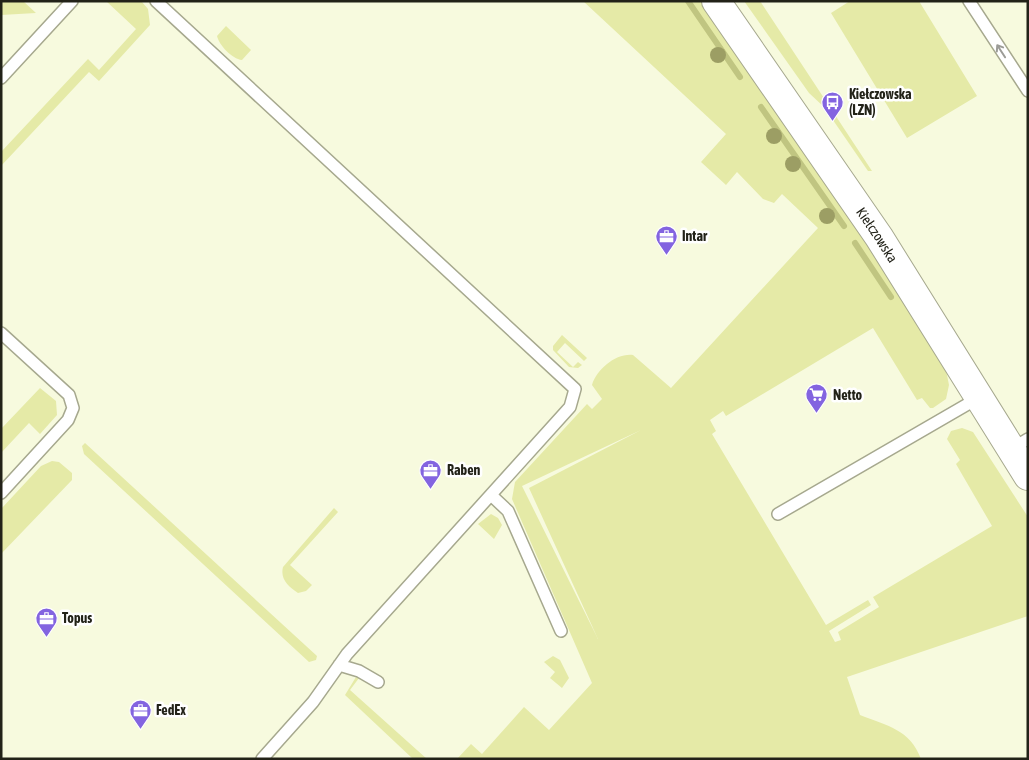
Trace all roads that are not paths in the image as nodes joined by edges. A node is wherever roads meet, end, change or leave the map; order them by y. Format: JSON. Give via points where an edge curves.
{"nodes":[{"id":1,"x":72,"y":1,"type":"edge"},
{"id":2,"x":156,"y":1,"type":"edge"},
{"id":3,"x":716,"y":1,"type":"edge"},
{"id":4,"x":969,"y":1,"type":"edge"},
{"id":5,"x":1,"y":78,"type":"edge"},
{"id":6,"x":1028,"y":92,"type":"edge"},
{"id":7,"x":1,"y":333,"type":"edge"},
{"id":8,"x":980,"y":397,"type":"junction"},
{"id":9,"x":1020,"y":444,"type":"edge"},
{"id":10,"x":1028,"y":476,"type":"edge"},
{"id":11,"x":1,"y":493,"type":"edge"},
{"id":12,"x":491,"y":495,"type":"junction"},
{"id":13,"x":778,"y":514,"type":"dead end"},
{"id":14,"x":561,"y":631,"type":"dead end"},
{"id":15,"x":339,"y":665,"type":"junction"},
{"id":16,"x":378,"y":682,"type":"dead end"},
{"id":17,"x":262,"y":759,"type":"edge"}],
"edges":[{"from":1,"to":5,"type":"lane"},
{"from":2,"to":12,"type":"lane","via":[[575,389],[570,407]]},
{"from":3,"to":8,"type":"street","name":"Kiełczowska","via":[[879,237]]},
{"from":6,"to":4,"type":"lane","one_way":true},
{"from":7,"to":11,"type":"lane","via":[[69,395],[73,408],[63,426]]},
{"from":8,"to":9,"type":"street","name":"Kiełczowska"},
{"from":8,"to":13,"type":"lane"},
{"from":9,"to":10,"type":"street","name":"Kiełczowska"},
{"from":12,"to":14,"type":"lane","via":[[508,511]]},
{"from":12,"to":15,"type":"lane"},
{"from":15,"to":16,"type":"lane"},
{"from":15,"to":17,"type":"lane","via":[[313,702]]}]}
